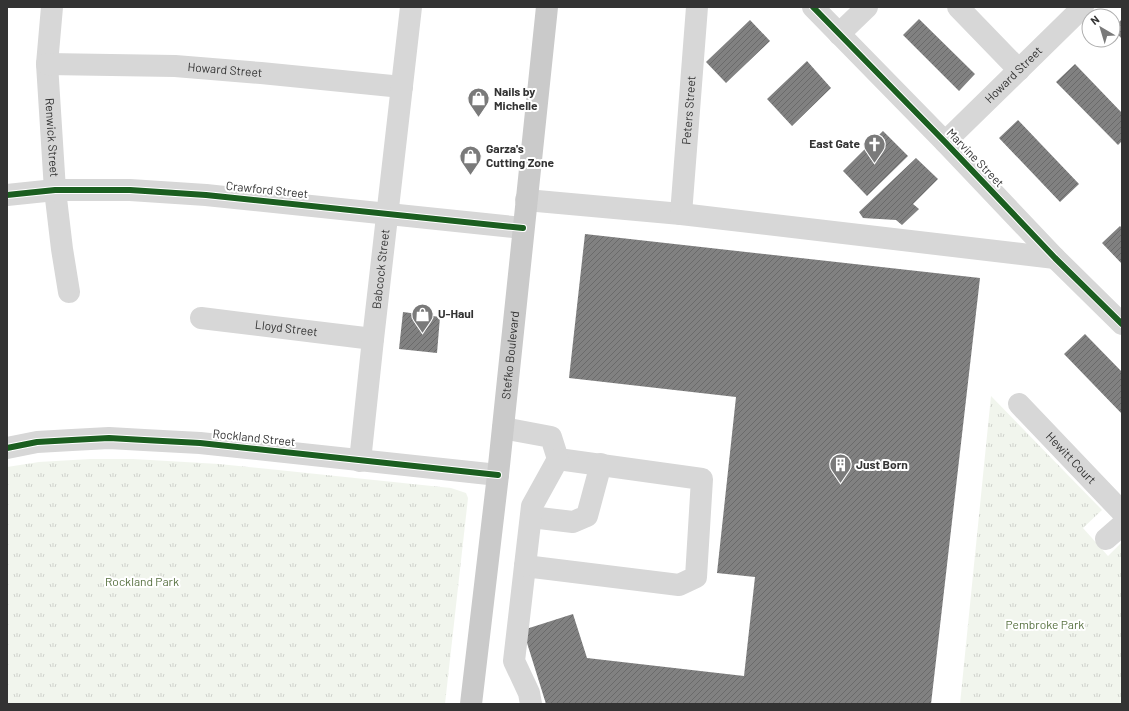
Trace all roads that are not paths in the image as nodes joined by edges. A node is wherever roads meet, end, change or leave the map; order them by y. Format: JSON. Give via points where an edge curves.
{"nodes":[{"id":1,"x":52,"y":7,"type":"edge"},
{"id":2,"x":411,"y":7,"type":"edge"},
{"id":3,"x":547,"y":7,"type":"edge"},
{"id":4,"x":697,"y":7,"type":"edge"},
{"id":5,"x":813,"y":7,"type":"edge"},
{"id":6,"x":867,"y":7,"type":"edge"},
{"id":7,"x":958,"y":7,"type":"edge"},
{"id":8,"x":1083,"y":7,"type":"edge"},
{"id":9,"x":839,"y":34,"type":"junction"},
{"id":10,"x":47,"y":64,"type":"junction"},
{"id":11,"x":1019,"y":70,"type":"junction"},
{"id":12,"x":402,"y":87,"type":"junction"},
{"id":13,"x":945,"y":142,"type":"junction"},
{"id":14,"x":55,"y":190,"type":"junction"},
{"id":15,"x":7,"y":195,"type":"edge"},
{"id":16,"x":526,"y":200,"type":"junction"},
{"id":17,"x":387,"y":214,"type":"junction"},
{"id":18,"x":681,"y":214,"type":"junction"},
{"id":19,"x":523,"y":228,"type":"junction"},
{"id":20,"x":1055,"y":258,"type":"junction"},
{"id":21,"x":69,"y":292,"type":"dead end"},
{"id":22,"x":201,"y":318,"type":"dead end"},
{"id":23,"x":1122,"y":324,"type":"edge"},
{"id":24,"x":372,"y":339,"type":"junction"},
{"id":25,"x":1019,"y":404,"type":"dead end"},
{"id":26,"x":503,"y":428,"type":"junction"},
{"id":27,"x":7,"y":448,"type":"edge"},
{"id":28,"x":558,"y":459,"type":"junction"},
{"id":29,"x":360,"y":461,"type":"junction"},
{"id":30,"x":601,"y":464,"type":"junction"},
{"id":31,"x":498,"y":475,"type":"junction"},
{"id":32,"x":1122,"y":512,"type":"edge"},
{"id":33,"x":531,"y":517,"type":"junction"},
{"id":34,"x":1122,"y":525,"type":"edge"},
{"id":35,"x":1106,"y":540,"type":"dead end"},
{"id":36,"x":525,"y":566,"type":"junction"},
{"id":37,"x":471,"y":704,"type":"edge"},
{"id":38,"x":531,"y":704,"type":"edge"}],
"edges":[{"from":1,"to":10,"type":"street","name":"Renwick Street"},
{"from":2,"to":12,"type":"street","name":"Babcock Street"},
{"from":3,"to":16,"type":"main road","name":"Stefko Boulevard"},
{"from":4,"to":18,"type":"street","name":"Peters Street"},
{"from":5,"to":9,"type":"street","name":"Marvine Street"},
{"from":6,"to":9,"type":"street"},
{"from":7,"to":11,"type":"street"},
{"from":8,"to":11,"type":"street","name":"Howard Street"},
{"from":9,"to":13,"type":"street","name":"Marvine Street"},
{"from":10,"to":12,"type":"street","name":"Howard Street","via":[[175,66]]},
{"from":10,"to":14,"type":"street","name":"Renwick Street"},
{"from":11,"to":13,"type":"street","name":"Howard Street"},
{"from":12,"to":17,"type":"street","name":"Babcock Street"},
{"from":13,"to":20,"type":"street","name":"Marvine Street"},
{"from":14,"to":15,"type":"street","name":"Crawford Street"},
{"from":14,"to":17,"type":"street","name":"Crawford Street","via":[[130,190],[198,194]]},
{"from":14,"to":21,"type":"street","name":"Renwick Street"},
{"from":16,"to":18,"type":"street"},
{"from":16,"to":19,"type":"main road","name":"Stefko Boulevard"},
{"from":17,"to":19,"type":"street","name":"Crawford Street"},
{"from":17,"to":24,"type":"street","name":"Babcock Street"},
{"from":18,"to":20,"type":"street"},
{"from":19,"to":26,"type":"main road","name":"Stefko Boulevard"},
{"from":20,"to":23,"type":"street","name":"Marvine Street"},
{"from":22,"to":24,"type":"street","name":"Lloyd Street"},
{"from":24,"to":29,"type":"street","name":"Babcock Street"},
{"from":25,"to":32,"type":"street","name":"Hewitt Court"},
{"from":26,"to":28,"type":"street","via":[[551,437]]},
{"from":26,"to":31,"type":"main road","name":"Stefko Boulevard"},
{"from":27,"to":29,"type":"street","name":"Rockland Street","via":[[37,442],[109,438],[200,443]]},
{"from":28,"to":30,"type":"street"},
{"from":28,"to":33,"type":"street","via":[[532,506]]},
{"from":29,"to":31,"type":"street","name":"Rockland Street"},
{"from":30,"to":33,"type":"street","via":[[588,516],[573,522]]},
{"from":30,"to":36,"type":"street","via":[[702,479],[696,577],[679,585]]},
{"from":31,"to":37,"type":"main road","name":"Stefko Boulevard"},
{"from":33,"to":36,"type":"street"},
{"from":34,"to":35,"type":"street"},
{"from":36,"to":38,"type":"street","via":[[514,660],[529,693]]}]}
